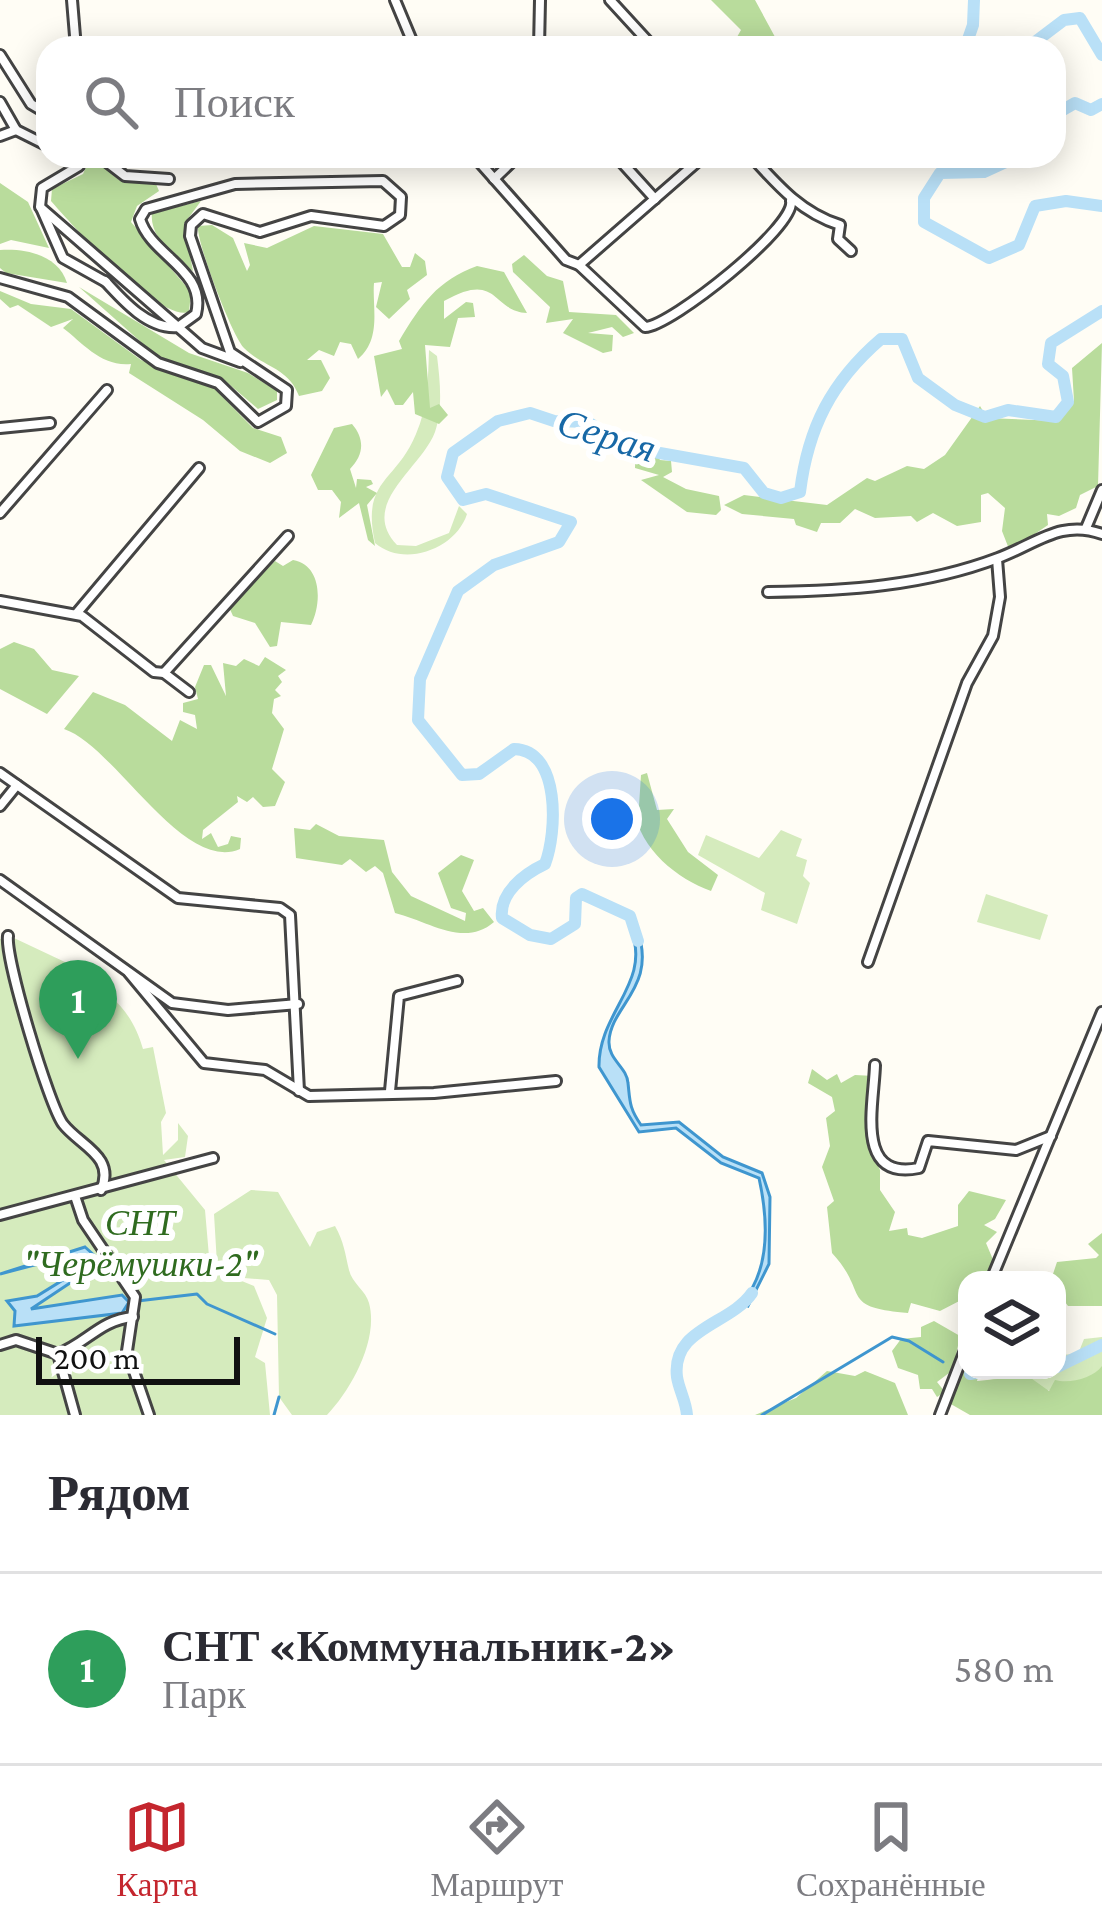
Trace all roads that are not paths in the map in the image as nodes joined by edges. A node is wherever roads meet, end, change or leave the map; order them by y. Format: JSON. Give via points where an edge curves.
{"nodes":[{"id":1,"x":72,"y":0,"type":"edge"},
{"id":2,"x":395,"y":0,"type":"edge"},
{"id":3,"x":540,"y":0,"type":"edge"},
{"id":4,"x":610,"y":0,"type":"edge"},
{"id":5,"x":75,"y":36,"type":"edge"},
{"id":6,"x":410,"y":36,"type":"edge"},
{"id":7,"x":539,"y":36,"type":"edge"},
{"id":8,"x":643,"y":36,"type":"edge"},
{"id":9,"x":0,"y":55,"type":"edge"},
{"id":10,"x":0,"y":102,"type":"edge"},
{"id":11,"x":36,"y":107,"type":"edge"},
{"id":12,"x":16,"y":130,"type":"junction"},
{"id":13,"x":0,"y":136,"type":"edge"},
{"id":14,"x":36,"y":140,"type":"edge"},
{"id":15,"x":76,"y":168,"type":"edge"},
{"id":16,"x":115,"y":168,"type":"edge"},
{"id":17,"x":484,"y":168,"type":"edge"},
{"id":18,"x":505,"y":168,"type":"edge"},
{"id":19,"x":627,"y":168,"type":"edge"},
{"id":20,"x":690,"y":168,"type":"edge"},
{"id":21,"x":762,"y":168,"type":"edge"},
{"id":22,"x":170,"y":179,"type":"dead end"},
{"id":23,"x":494,"y":179,"type":"junction"},
{"id":24,"x":214,"y":188,"type":"junction"},
{"id":25,"x":200,"y":194,"type":"junction"},
{"id":26,"x":655,"y":199,"type":"junction"},
{"id":27,"x":791,"y":201,"type":"junction"},
{"id":28,"x":40,"y":206,"type":"junction"},
{"id":29,"x":209,"y":214,"type":"junction"},
{"id":30,"x":851,"y":251,"type":"dead end"},
{"id":31,"x":579,"y":265,"type":"junction"},
{"id":32,"x":0,"y":278,"type":"edge"},
{"id":33,"x":105,"y":281,"type":"junction"},
{"id":34,"x":133,"y":292,"type":"junction"},
{"id":35,"x":178,"y":327,"type":"junction"},
{"id":36,"x":242,"y":362,"type":"junction"},
{"id":37,"x":106,"y":390,"type":"dead end"},
{"id":38,"x":50,"y":423,"type":"dead end"},
{"id":39,"x":0,"y":428,"type":"edge"},
{"id":40,"x":200,"y":468,"type":"dead end"},
{"id":41,"x":1102,"y":490,"type":"edge"},
{"id":42,"x":0,"y":513,"type":"edge"},
{"id":43,"x":1086,"y":528,"type":"junction"},
{"id":44,"x":1102,"y":534,"type":"edge"},
{"id":45,"x":288,"y":536,"type":"dead end"},
{"id":46,"x":997,"y":559,"type":"junction"},
{"id":47,"x":768,"y":592,"type":"dead end"},
{"id":48,"x":0,"y":601,"type":"edge"},
{"id":49,"x":76,"y":614,"type":"junction"},
{"id":50,"x":164,"y":673,"type":"junction"},
{"id":51,"x":189,"y":692,"type":"dead end"},
{"id":52,"x":0,"y":773,"type":"edge"},
{"id":53,"x":17,"y":785,"type":"junction"},
{"id":54,"x":0,"y":806,"type":"edge"},
{"id":55,"x":0,"y":880,"type":"edge"},
{"id":56,"x":8,"y":936,"type":"dead end"},
{"id":57,"x":868,"y":962,"type":"dead end"},
{"id":58,"x":129,"y":973,"type":"junction"},
{"id":59,"x":457,"y":981,"type":"dead end"},
{"id":60,"x":298,"y":1004,"type":"junction"},
{"id":61,"x":1102,"y":1012,"type":"edge"},
{"id":62,"x":875,"y":1065,"type":"dead end"},
{"id":63,"x":556,"y":1081,"type":"dead end"},
{"id":64,"x":298,"y":1091,"type":"junction"},
{"id":65,"x":390,"y":1091,"type":"junction"},
{"id":66,"x":1051,"y":1136,"type":"junction"},
{"id":67,"x":213,"y":1158,"type":"dead end"},
{"id":68,"x":101,"y":1190,"type":"junction"},
{"id":69,"x":75,"y":1196,"type":"junction"},
{"id":70,"x":0,"y":1215,"type":"edge"},
{"id":71,"x":996,"y":1271,"type":"edge"},
{"id":72,"x":133,"y":1317,"type":"junction"},
{"id":73,"x":0,"y":1345,"type":"edge"},
{"id":74,"x":58,"y":1354,"type":"junction"},
{"id":75,"x":958,"y":1368,"type":"edge"},
{"id":76,"x":75,"y":1415,"type":"edge"},
{"id":77,"x":148,"y":1415,"type":"edge"},
{"id":78,"x":940,"y":1415,"type":"edge"}],
"edges":[{"from":1,"to":5,"type":"street"},
{"from":2,"to":6,"type":"street"},
{"from":3,"to":7,"type":"street"},
{"from":4,"to":8,"type":"street"},
{"from":9,"to":11,"type":"street"},
{"from":10,"to":12,"type":"street"},
{"from":12,"to":13,"type":"street"},
{"from":12,"to":14,"type":"street"},
{"from":15,"to":28,"type":"street","via":[[42,188]]},
{"from":16,"to":22,"type":"street"},
{"from":17,"to":23,"type":"street"},
{"from":18,"to":23,"type":"street"},
{"from":19,"to":26,"type":"street"},
{"from":20,"to":26,"type":"street"},
{"from":21,"to":27,"type":"street"},
{"from":23,"to":31,"type":"street"},
{"from":24,"to":25,"type":"street"},
{"from":24,"to":29,"type":"street"},
{"from":24,"to":29,"type":"street","via":[[382,181],[401,197],[401,208],[393,225],[311,216],[260,232]]},
{"from":25,"to":29,"type":"street"},
{"from":25,"to":35,"type":"street","via":[[160,202],[140,219],[196,289],[196,314]]},
{"from":26,"to":31,"type":"street"},
{"from":27,"to":30,"type":"street","via":[[840,226],[838,239]]},
{"from":27,"to":31,"type":"street","via":[[788,220],[663,323],[641,324]]},
{"from":28,"to":33,"type":"street","via":[[63,258]]},
{"from":28,"to":34,"type":"street"},
{"from":29,"to":36,"type":"street","via":[[191,225],[190,236],[224,338]]},
{"from":32,"to":36,"type":"street","via":[[68,297],[158,363],[218,383],[258,422],[286,406],[287,390]]},
{"from":33,"to":34,"type":"street"},
{"from":33,"to":35,"type":"street","via":[[164,328]]},
{"from":34,"to":35,"type":"street"},
{"from":35,"to":36,"type":"street","via":[[202,348]]},
{"from":37,"to":42,"type":"street"},
{"from":38,"to":39,"type":"street"},
{"from":40,"to":49,"type":"street"},
{"from":41,"to":43,"type":"street"},
{"from":43,"to":44,"type":"street"},
{"from":43,"to":46,"type":"street","via":[[1061,528]]},
{"from":45,"to":50,"type":"street"},
{"from":46,"to":47,"type":"street","via":[[861,590]]},
{"from":46,"to":57,"type":"street","via":[[993,636],[968,683]]},
{"from":48,"to":49,"type":"street"},
{"from":49,"to":50,"type":"street"},
{"from":50,"to":51,"type":"street"},
{"from":52,"to":53,"type":"street"},
{"from":53,"to":54,"type":"street"},
{"from":53,"to":60,"type":"street","via":[[178,898],[280,908],[294,924]]},
{"from":55,"to":58,"type":"street"},
{"from":56,"to":68,"type":"street","via":[[8,968],[57,1114],[100,1157]]},
{"from":58,"to":60,"type":"street","via":[[172,1003],[228,1010]]},
{"from":58,"to":64,"type":"street","via":[[204,1063],[265,1070]]},
{"from":59,"to":65,"type":"street","via":[[399,996]]},
{"from":60,"to":64,"type":"street"},
{"from":61,"to":66,"type":"street"},
{"from":62,"to":66,"type":"street","via":[[871,1141],[891,1167],[919,1168],[931,1140],[1016,1150]]},
{"from":63,"to":65,"type":"street"},
{"from":64,"to":65,"type":"street"},
{"from":66,"to":71,"type":"street"},
{"from":67,"to":68,"type":"street"},
{"from":68,"to":69,"type":"street"},
{"from":69,"to":70,"type":"street"},
{"from":69,"to":72,"type":"street","via":[[135,1297]]},
{"from":72,"to":74,"type":"street","via":[[108,1321]]},
{"from":72,"to":77,"type":"street","via":[[127,1351]]},
{"from":73,"to":74,"type":"street","via":[[16,1340]]},
{"from":74,"to":76,"type":"street"},
{"from":75,"to":78,"type":"street"}]}
